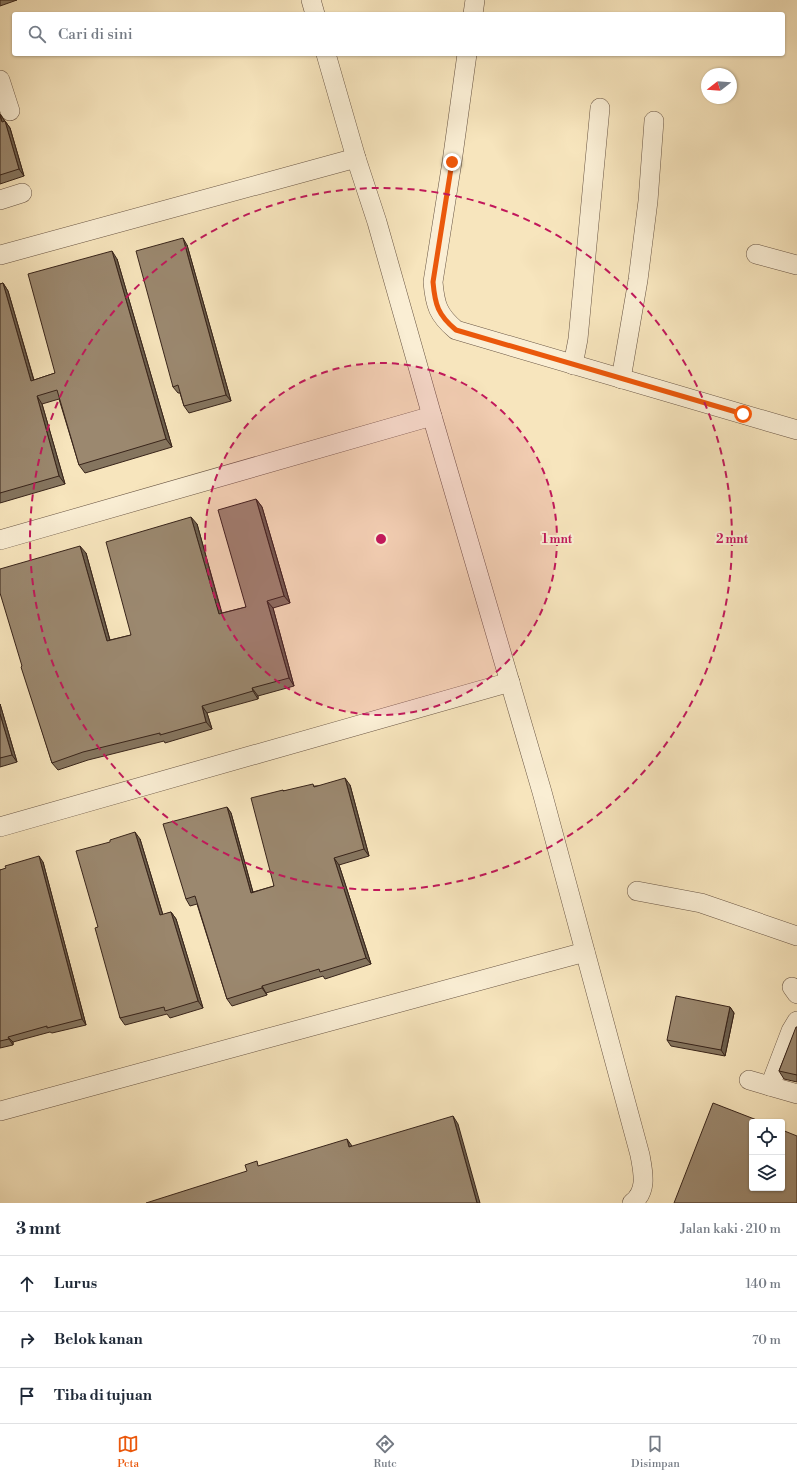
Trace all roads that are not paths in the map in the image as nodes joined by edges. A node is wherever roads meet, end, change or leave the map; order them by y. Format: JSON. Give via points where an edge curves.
{"nodes":[{"id":1,"x":311,"y":0,"type":"edge"},
{"id":2,"x":475,"y":0,"type":"edge"},
{"id":3,"x":314,"y":12,"type":"edge"},
{"id":4,"x":473,"y":12,"type":"edge"},
{"id":5,"x":327,"y":56,"type":"edge"},
{"id":6,"x":467,"y":56,"type":"edge"},
{"id":7,"x":0,"y":80,"type":"edge"},
{"id":8,"x":600,"y":108,"type":"dead end"},
{"id":9,"x":10,"y":111,"type":"dead end"},
{"id":10,"x":654,"y":121,"type":"dead end"},
{"id":11,"x":356,"y":158,"type":"junction"},
{"id":12,"x":22,"y":193,"type":"dead end"},
{"id":13,"x":0,"y":200,"type":"edge"},
{"id":14,"x":756,"y":254,"type":"dead end"},
{"id":15,"x":0,"y":255,"type":"edge"},
{"id":16,"x":797,"y":265,"type":"edge"},
{"id":17,"x":573,"y":365,"type":"junction"},
{"id":18,"x":621,"y":379,"type":"junction"},
{"id":19,"x":432,"y":416,"type":"junction"},
{"id":20,"x":797,"y":430,"type":"edge"},
{"id":21,"x":0,"y":540,"type":"edge"},
{"id":22,"x":510,"y":682,"type":"junction"},
{"id":23,"x":0,"y":828,"type":"edge"},
{"id":24,"x":637,"y":891,"type":"dead end"},
{"id":25,"x":797,"y":936,"type":"edge"},
{"id":26,"x":585,"y":952,"type":"junction"},
{"id":27,"x":797,"y":1021,"type":"edge"},
{"id":28,"x":749,"y":1080,"type":"dead end"},
{"id":29,"x":770,"y":1086,"type":"junction"},
{"id":30,"x":797,"y":1094,"type":"edge"},
{"id":31,"x":0,"y":1111,"type":"edge"},
{"id":32,"x":632,"y":1203,"type":"edge"}],
"edges":[{"from":1,"to":3,"type":"street"},
{"from":2,"to":4,"type":"street"},
{"from":5,"to":11,"type":"street"},
{"from":6,"to":17,"type":"street","via":[[433,282],[434,299],[444,320],[456,330]]},
{"from":7,"to":9,"type":"street"},
{"from":8,"to":17,"type":"street","via":[[578,339]]},
{"from":10,"to":18,"type":"street","via":[[648,201],[638,280]]},
{"from":11,"to":15,"type":"street"},
{"from":11,"to":19,"type":"street","via":[[377,222]]},
{"from":12,"to":13,"type":"street"},
{"from":14,"to":16,"type":"street"},
{"from":17,"to":18,"type":"street"},
{"from":18,"to":20,"type":"street"},
{"from":19,"to":21,"type":"street"},
{"from":19,"to":22,"type":"street"},
{"from":22,"to":23,"type":"street"},
{"from":22,"to":26,"type":"street"},
{"from":24,"to":25,"type":"street","via":[[701,903]]},
{"from":26,"to":31,"type":"street"},
{"from":26,"to":32,"type":"street","via":[[644,1176],[642,1190]]},
{"from":27,"to":29,"type":"street"},
{"from":28,"to":29,"type":"street"},
{"from":29,"to":30,"type":"street"}]}
